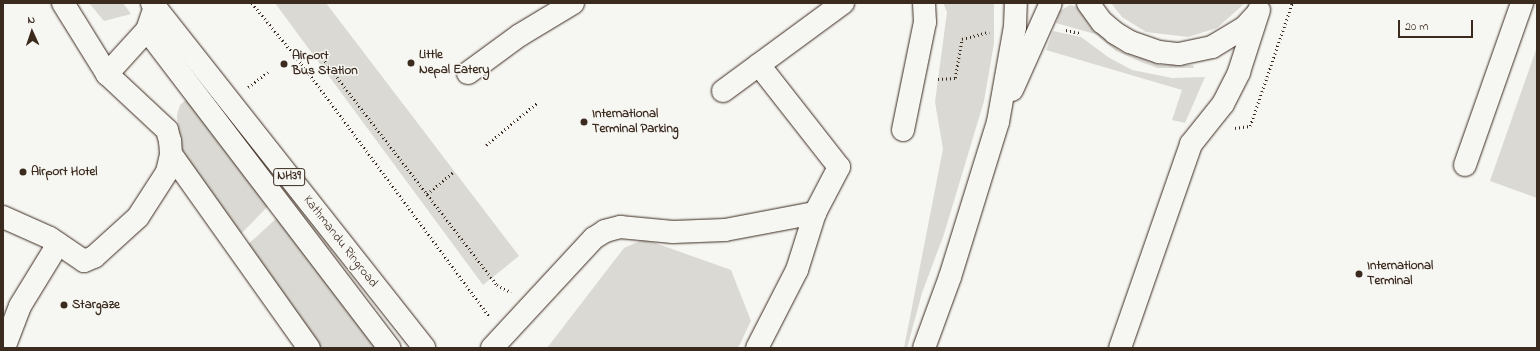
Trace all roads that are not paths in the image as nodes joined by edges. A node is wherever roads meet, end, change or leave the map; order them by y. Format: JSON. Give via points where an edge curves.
{"nodes":[{"id":1,"x":63,"y":3,"type":"edge"},
{"id":2,"x":573,"y":3,"type":"edge"},
{"id":3,"x":843,"y":3,"type":"edge"},
{"id":4,"x":924,"y":3,"type":"edge"},
{"id":5,"x":1016,"y":3,"type":"edge"},
{"id":6,"x":1051,"y":3,"type":"edge"},
{"id":7,"x":1088,"y":3,"type":"edge"},
{"id":8,"x":1522,"y":3,"type":"edge"},
{"id":9,"x":154,"y":4,"type":"edge"},
{"id":10,"x":1261,"y":7,"type":"edge"},
{"id":11,"x":147,"y":30,"type":"junction"},
{"id":12,"x":759,"y":65,"type":"junction"},
{"id":13,"x":468,"y":73,"type":"dead end"},
{"id":14,"x":107,"y":74,"type":"junction"},
{"id":15,"x":723,"y":91,"type":"dead end"},
{"id":16,"x":998,"y":122,"type":"junction"},
{"id":17,"x":903,"y":130,"type":"dead end"},
{"id":18,"x":171,"y":154,"type":"junction"},
{"id":19,"x":1465,"y":165,"type":"dead end"},
{"id":20,"x":815,"y":213,"type":"junction"},
{"id":21,"x":3,"y":217,"type":"edge"},
{"id":22,"x":58,"y":244,"type":"junction"},
{"id":23,"x":498,"y":341,"type":"edge"},
{"id":24,"x":4,"y":348,"type":"edge"},
{"id":25,"x":309,"y":348,"type":"edge"},
{"id":26,"x":389,"y":348,"type":"edge"},
{"id":27,"x":424,"y":348,"type":"edge"},
{"id":28,"x":756,"y":348,"type":"edge"},
{"id":29,"x":924,"y":348,"type":"edge"},
{"id":30,"x":1120,"y":348,"type":"edge"}],
"edges":[{"from":1,"to":14,"type":"main road"},
{"from":2,"to":13,"type":"main road","via":[[497,50]]},
{"from":3,"to":12,"type":"main road"},
{"from":4,"to":17,"type":"main road","via":[[924,22]]},
{"from":5,"to":16,"type":"main road","via":[[1015,27]]},
{"from":6,"to":16,"type":"main road"},
{"from":7,"to":10,"type":"main road","via":[[1102,22],[1130,42],[1160,52],[1178,54],[1212,47],[1229,39],[1244,28]]},
{"from":8,"to":19,"type":"main road"},
{"from":9,"to":11,"type":"main road"},
{"from":9,"to":27,"type":"main road","name":"Kathmandu Ringroad","number":"NH39"},
{"from":10,"to":30,"type":"main road","via":[[1239,72],[1223,104],[1191,144]]},
{"from":11,"to":14,"type":"main road"},
{"from":11,"to":26,"type":"main road"},
{"from":12,"to":15,"type":"main road"},
{"from":12,"to":20,"type":"main road","via":[[839,167]]},
{"from":14,"to":18,"type":"main road","via":[[167,130]]},
{"from":16,"to":29,"type":"main road","via":[[950,277]]},
{"from":18,"to":22,"type":"main road","via":[[167,172],[138,218],[94,257],[84,261]]},
{"from":18,"to":25,"type":"main road"},
{"from":20,"to":23,"type":"main road","via":[[725,230],[673,232],[620,227],[605,231],[594,238]]},
{"from":20,"to":28,"type":"main road","via":[[797,270]]},
{"from":21,"to":22,"type":"main road"},
{"from":22,"to":24,"type":"main road","via":[[20,306]]}]}
